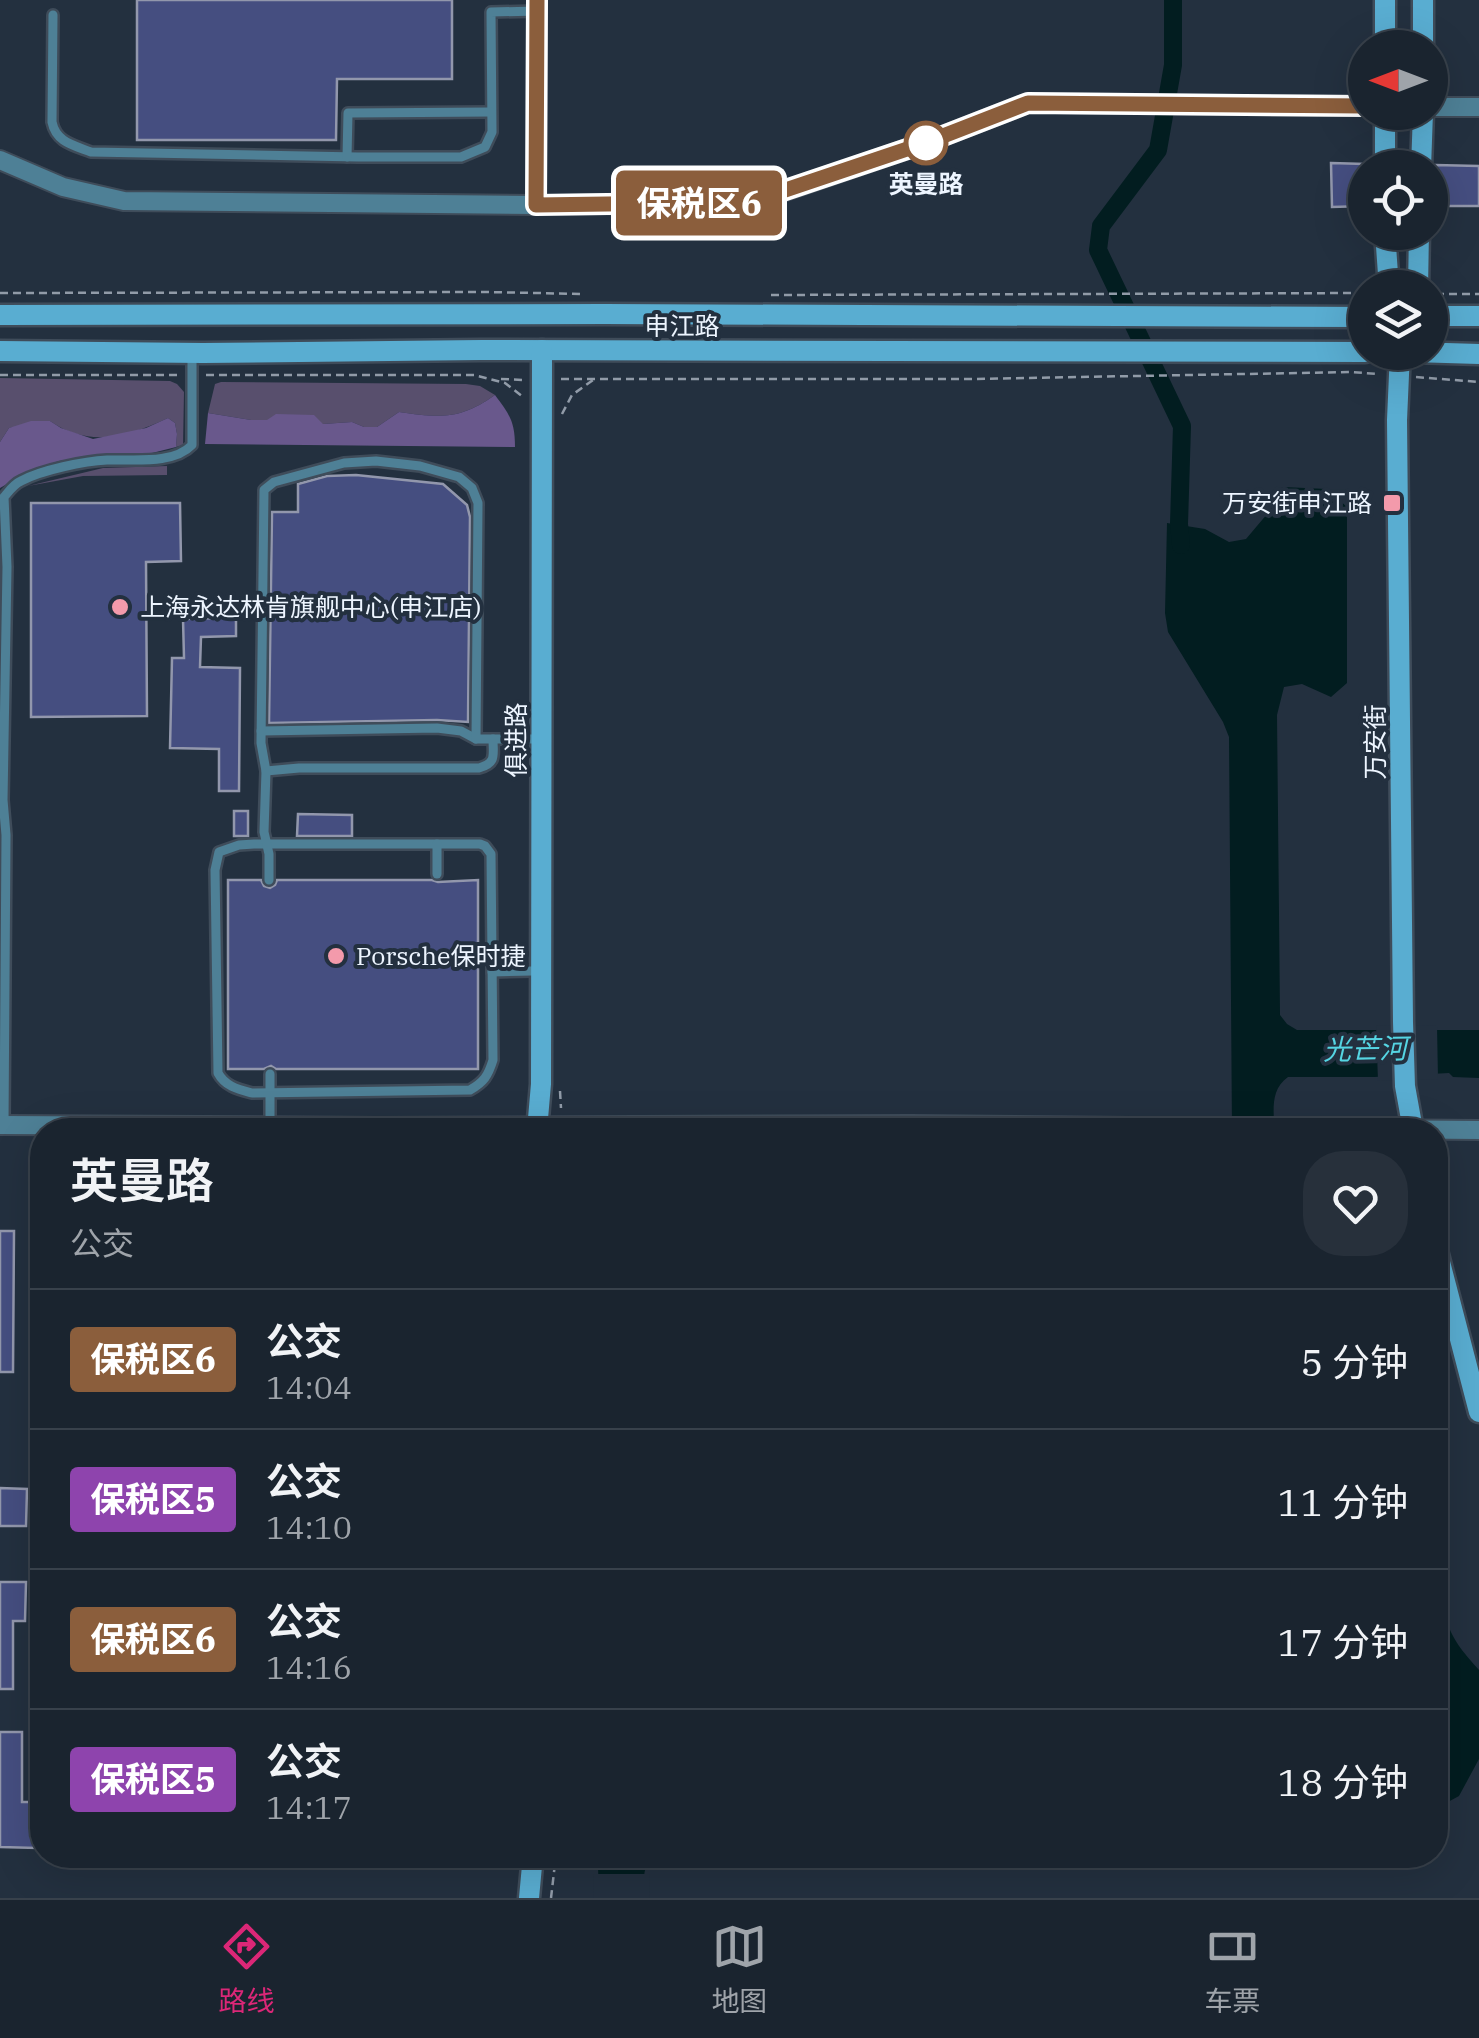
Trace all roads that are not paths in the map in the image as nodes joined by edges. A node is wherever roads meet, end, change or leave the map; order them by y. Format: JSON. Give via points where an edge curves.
{"nodes":[{"id":1,"x":1386,"y":0,"type":"edge"},
{"id":2,"x":1423,"y":0,"type":"edge"},
{"id":3,"x":537,"y":6,"type":"edge"},
{"id":4,"x":53,"y":15,"type":"dead end"},
{"id":5,"x":1385,"y":30,"type":"edge"},
{"id":6,"x":1423,"y":30,"type":"edge"},
{"id":7,"x":1348,"y":106,"type":"edge"},
{"id":8,"x":1448,"y":106,"type":"edge"},
{"id":9,"x":1479,"y":107,"type":"edge"},
{"id":10,"x":492,"y":112,"type":"junction"},
{"id":11,"x":347,"y":157,"type":"junction"},
{"id":12,"x":0,"y":160,"type":"edge"},
{"id":13,"x":536,"y":205,"type":"junction"},
{"id":14,"x":0,"y":315,"type":"edge"},
{"id":15,"x":1448,"y":316,"type":"edge"},
{"id":16,"x":1479,"y":316,"type":"edge"},
{"id":17,"x":1348,"y":317,"type":"edge"},
{"id":18,"x":542,"y":350,"type":"junction"},
{"id":19,"x":0,"y":351,"type":"edge"},
{"id":20,"x":192,"y":352,"type":"junction"},
{"id":21,"x":1348,"y":352,"type":"edge"},
{"id":22,"x":1448,"y":353,"type":"edge"},
{"id":23,"x":1479,"y":354,"type":"edge"},
{"id":24,"x":1399,"y":370,"type":"edge"},
{"id":25,"x":2,"y":498,"type":"edge"},
{"id":26,"x":262,"y":731,"type":"junction"},
{"id":27,"x":493,"y":739,"type":"junction"},
{"id":28,"x":476,"y":740,"type":"junction"},
{"id":29,"x":541,"y":740,"type":"junction"},
{"id":30,"x":266,"y":771,"type":"junction"},
{"id":31,"x":2,"y":812,"type":"edge"},
{"id":32,"x":267,"y":844,"type":"junction"},
{"id":33,"x":437,"y":844,"type":"junction"},
{"id":34,"x":437,"y":874,"type":"dead end"},
{"id":35,"x":269,"y":880,"type":"dead end"},
{"id":36,"x":532,"y":971,"type":"dead end"},
{"id":37,"x":492,"y":972,"type":"junction"},
{"id":38,"x":270,"y":1074,"type":"dead end"},
{"id":39,"x":270,"y":1091,"type":"junction"},
{"id":40,"x":270,"y":1118,"type":"edge"},
{"id":41,"x":538,"y":1118,"type":"edge"},
{"id":42,"x":1411,"y":1118,"type":"edge"},
{"id":43,"x":2,"y":1125,"type":"edge"},
{"id":44,"x":30,"y":1125,"type":"edge"},
{"id":45,"x":1448,"y":1130,"type":"edge"},
{"id":46,"x":1479,"y":1130,"type":"edge"},
{"id":47,"x":1448,"y":1293,"type":"edge"},
{"id":48,"x":1479,"y":1412,"type":"edge"},
{"id":49,"x":531,"y":1868,"type":"edge"},
{"id":50,"x":528,"y":1898,"type":"edge"}],
"edges":[{"from":1,"to":5,"type":"main road"},
{"from":2,"to":6,"type":"main road"},
{"from":3,"to":10,"type":"lane","via":[[490,12]]},
{"from":3,"to":13,"type":"street"},
{"from":4,"to":11,"type":"lane","via":[[52,122],[65,142],[120,154]]},
{"from":7,"to":13,"type":"street","via":[[1028,103],[750,202]]},
{"from":8,"to":9,"type":"street"},
{"from":10,"to":11,"type":"lane","via":[[485,147],[471,154]]},
{"from":10,"to":11,"type":"lane","via":[[348,113]]},
{"from":12,"to":13,"type":"street","via":[[63,187],[124,201]]},
{"from":14,"to":17,"type":"main road","name":"申江路"},
{"from":15,"to":16,"type":"main road"},
{"from":18,"to":20,"type":"main road","name":"申江路"},
{"from":18,"to":21,"type":"main road","name":"申江路"},
{"from":18,"to":29,"type":"main road","name":"俱进路"},
{"from":19,"to":20,"type":"main road","name":"申江路"},
{"from":20,"to":25,"type":"lane","via":[[192,445],[185,452],[67,466],[22,480]]},
{"from":22,"to":23,"type":"main road"},
{"from":24,"to":42,"type":"main road","name":"万安街","via":[[1403,1022]]},
{"from":25,"to":31,"type":"lane"},
{"from":26,"to":28,"type":"lane","via":[[437,728]]},
{"from":26,"to":28,"type":"lane","via":[[264,490],[344,463],[376,460],[459,477],[478,503]]},
{"from":26,"to":30,"type":"lane"},
{"from":27,"to":28,"type":"lane"},
{"from":27,"to":29,"type":"lane"},
{"from":27,"to":30,"type":"lane","via":[[493,759],[480,768]]},
{"from":29,"to":41,"type":"main road","name":"俱进路"},
{"from":30,"to":32,"type":"lane"},
{"from":31,"to":43,"type":"lane"},
{"from":32,"to":33,"type":"lane"},
{"from":32,"to":35,"type":"lane"},
{"from":32,"to":39,"type":"lane","via":[[219,852],[215,890],[218,1073],[238,1090]]},
{"from":33,"to":34,"type":"lane"},
{"from":33,"to":37,"type":"lane","via":[[480,844],[490,854]]},
{"from":36,"to":37,"type":"lane"},
{"from":37,"to":39,"type":"lane","via":[[493,1060],[488,1077],[470,1090]]},
{"from":38,"to":39,"type":"lane"},
{"from":39,"to":40,"type":"lane"},
{"from":43,"to":44,"type":"street"},
{"from":45,"to":46,"type":"street"},
{"from":47,"to":48,"type":"main road"},
{"from":49,"to":50,"type":"main road"}]}
